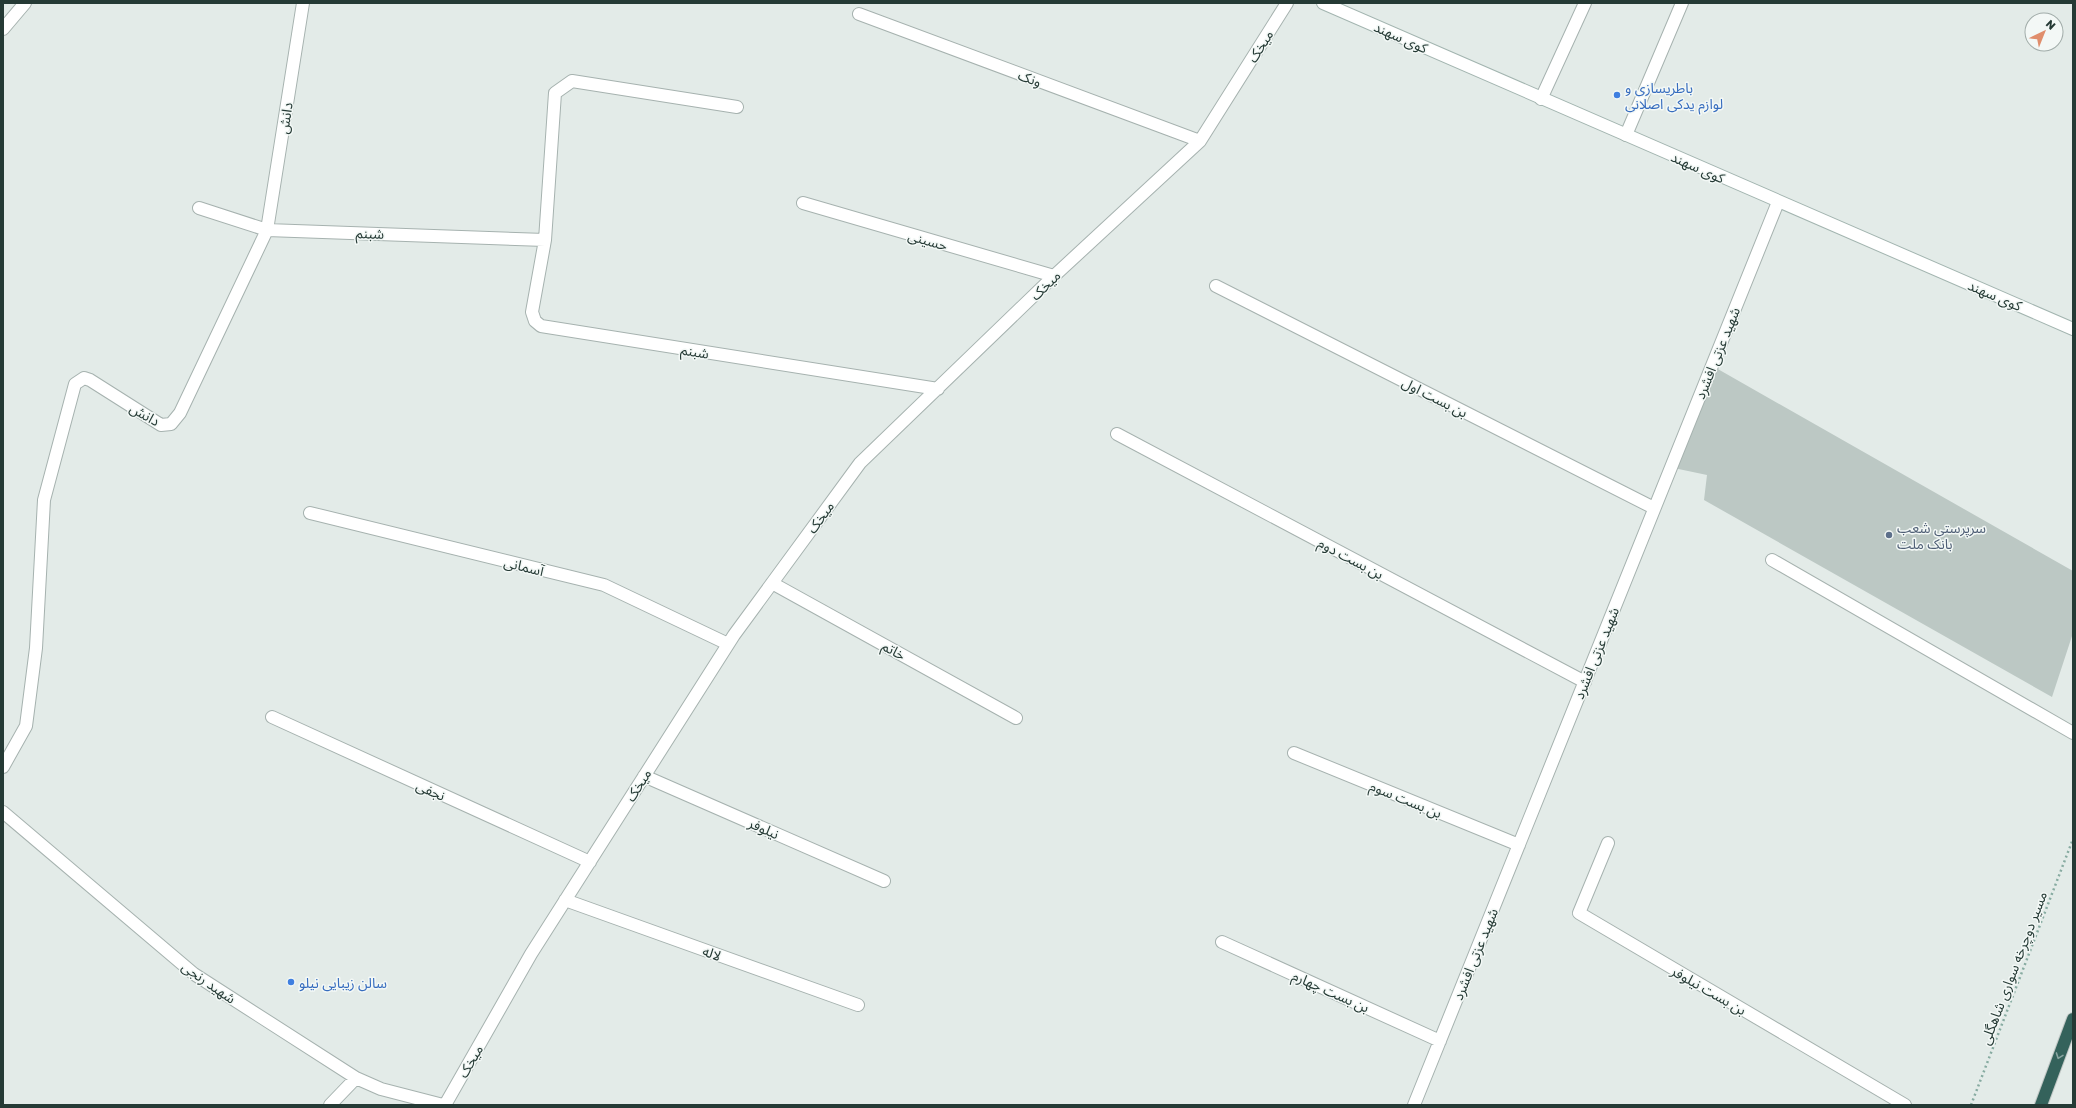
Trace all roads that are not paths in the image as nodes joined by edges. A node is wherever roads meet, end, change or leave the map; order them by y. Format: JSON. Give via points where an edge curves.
{"nodes":[{"id":1,"x":25,"y":3,"type":"edge"},
{"id":2,"x":303,"y":3,"type":"edge"},
{"id":3,"x":1287,"y":3,"type":"edge"},
{"id":4,"x":1323,"y":3,"type":"edge"},
{"id":5,"x":1585,"y":3,"type":"edge"},
{"id":6,"x":1682,"y":3,"type":"edge"},
{"id":7,"x":859,"y":14,"type":"dead end"},
{"id":8,"x":3,"y":30,"type":"edge"},
{"id":9,"x":1541,"y":99,"type":"junction"},
{"id":10,"x":737,"y":107,"type":"dead end"},
{"id":11,"x":1626,"y":135,"type":"junction"},
{"id":12,"x":1200,"y":141,"type":"junction"},
{"id":13,"x":1778,"y":202,"type":"junction"},
{"id":14,"x":803,"y":203,"type":"dead end"},
{"id":15,"x":199,"y":208,"type":"dead end"},
{"id":16,"x":267,"y":230,"type":"junction"},
{"id":17,"x":545,"y":240,"type":"junction"},
{"id":18,"x":1054,"y":276,"type":"junction"},
{"id":19,"x":1216,"y":286,"type":"dead end"},
{"id":20,"x":2073,"y":329,"type":"edge"},
{"id":21,"x":938,"y":389,"type":"junction"},
{"id":22,"x":1117,"y":434,"type":"dead end"},
{"id":23,"x":1654,"y":508,"type":"junction"},
{"id":24,"x":310,"y":513,"type":"dead end"},
{"id":25,"x":1772,"y":560,"type":"dead end"},
{"id":26,"x":772,"y":583,"type":"junction"},
{"id":27,"x":728,"y":644,"type":"junction"},
{"id":28,"x":1584,"y":682,"type":"junction"},
{"id":29,"x":272,"y":718,"type":"dead end"},
{"id":30,"x":1016,"y":718,"type":"dead end"},
{"id":31,"x":2073,"y":733,"type":"edge"},
{"id":32,"x":1294,"y":753,"type":"dead end"},
{"id":33,"x":3,"y":767,"type":"edge"},
{"id":34,"x":644,"y":776,"type":"junction"},
{"id":35,"x":3,"y":812,"type":"edge"},
{"id":36,"x":1608,"y":843,"type":"dead end"},
{"id":37,"x":1519,"y":845,"type":"junction"},
{"id":38,"x":590,"y":862,"type":"junction"},
{"id":39,"x":884,"y":881,"type":"dead end"},
{"id":40,"x":565,"y":900,"type":"junction"},
{"id":41,"x":1222,"y":942,"type":"dead end"},
{"id":42,"x":858,"y":1005,"type":"dead end"},
{"id":43,"x":2073,"y":1019,"type":"edge"},
{"id":44,"x":1440,"y":1041,"type":"junction"},
{"id":45,"x":356,"y":1078,"type":"junction"},
{"id":46,"x":330,"y":1105,"type":"edge"},
{"id":47,"x":444,"y":1105,"type":"edge"},
{"id":48,"x":1414,"y":1105,"type":"edge"},
{"id":49,"x":1906,"y":1105,"type":"edge"},
{"id":50,"x":2041,"y":1105,"type":"edge"}],
"edges":[{"from":1,"to":8,"type":"street"},
{"from":2,"to":16,"type":"street","name":"دانش"},
{"from":3,"to":12,"type":"street","name":"میخک"},
{"from":4,"to":9,"type":"street","name":"کوی سهند"},
{"from":5,"to":9,"type":"street"},
{"from":6,"to":11,"type":"street"},
{"from":7,"to":12,"type":"street","name":"ونک"},
{"from":9,"to":11,"type":"street","name":"کوی سهند"},
{"from":10,"to":17,"type":"street","name":"شبنم","via":[[572,81],[563,86],[555,93]]},
{"from":11,"to":13,"type":"street","name":"کوی سهند"},
{"from":12,"to":18,"type":"street","name":"میخک"},
{"from":13,"to":20,"type":"street","name":"کوی سهند"},
{"from":13,"to":23,"type":"street","name":"شهید عزتی افشرد"},
{"from":14,"to":18,"type":"street","name":"حسینی"},
{"from":15,"to":16,"type":"street","name":"شبنم"},
{"from":16,"to":17,"type":"street","name":"شبنم"},
{"from":16,"to":33,"type":"street","name":"دانش","via":[[180,413],[171,424],[161,425],[90,380],[84,378],[75,384],[44,500],[36,648],[26,726]]},
{"from":17,"to":21,"type":"street","name":"شبنم","via":[[532,312],[535,321],[542,326]]},
{"from":18,"to":21,"type":"street","name":"میخک"},
{"from":19,"to":23,"type":"street","name":"بن بست اول"},
{"from":21,"to":26,"type":"street","name":"میخک","via":[[860,463]]},
{"from":22,"to":28,"type":"street","name":"بن بست دوم"},
{"from":23,"to":28,"type":"street","name":"شهید عزتی افشرد"},
{"from":24,"to":27,"type":"street","name":"آسمانی","via":[[604,585]]},
{"from":25,"to":31,"type":"street"},
{"from":26,"to":27,"type":"street","name":"میخک"},
{"from":26,"to":30,"type":"street","name":"خاتم"},
{"from":27,"to":34,"type":"street","name":"میخک"},
{"from":28,"to":37,"type":"street","name":"شهید عزتی افشرد"},
{"from":29,"to":38,"type":"street","name":"نجفی"},
{"from":32,"to":37,"type":"street","name":"بن بست سوم"},
{"from":34,"to":38,"type":"street","name":"میخک"},
{"from":34,"to":39,"type":"street","name":"نیلوفر"},
{"from":35,"to":45,"type":"street","name":"شهید رنجی","via":[[194,974]]},
{"from":36,"to":49,"type":"street","name":"بن بست نیلوفر","via":[[1579,913]]},
{"from":37,"to":44,"type":"street","name":"شهید عزتی افشرد"},
{"from":38,"to":40,"type":"street","name":"میخک"},
{"from":40,"to":42,"type":"street","name":"لاله"},
{"from":40,"to":47,"type":"street","name":"میخک"},
{"from":41,"to":44,"type":"street","name":"بن بست چهارم"},
{"from":43,"to":50,"type":"highway","one_way":true},
{"from":44,"to":48,"type":"street","name":"شهید عزتی افشرد"},
{"from":45,"to":46,"type":"street"},
{"from":45,"to":47,"type":"street","name":"شهید رنجی","via":[[381,1089]]}]}
